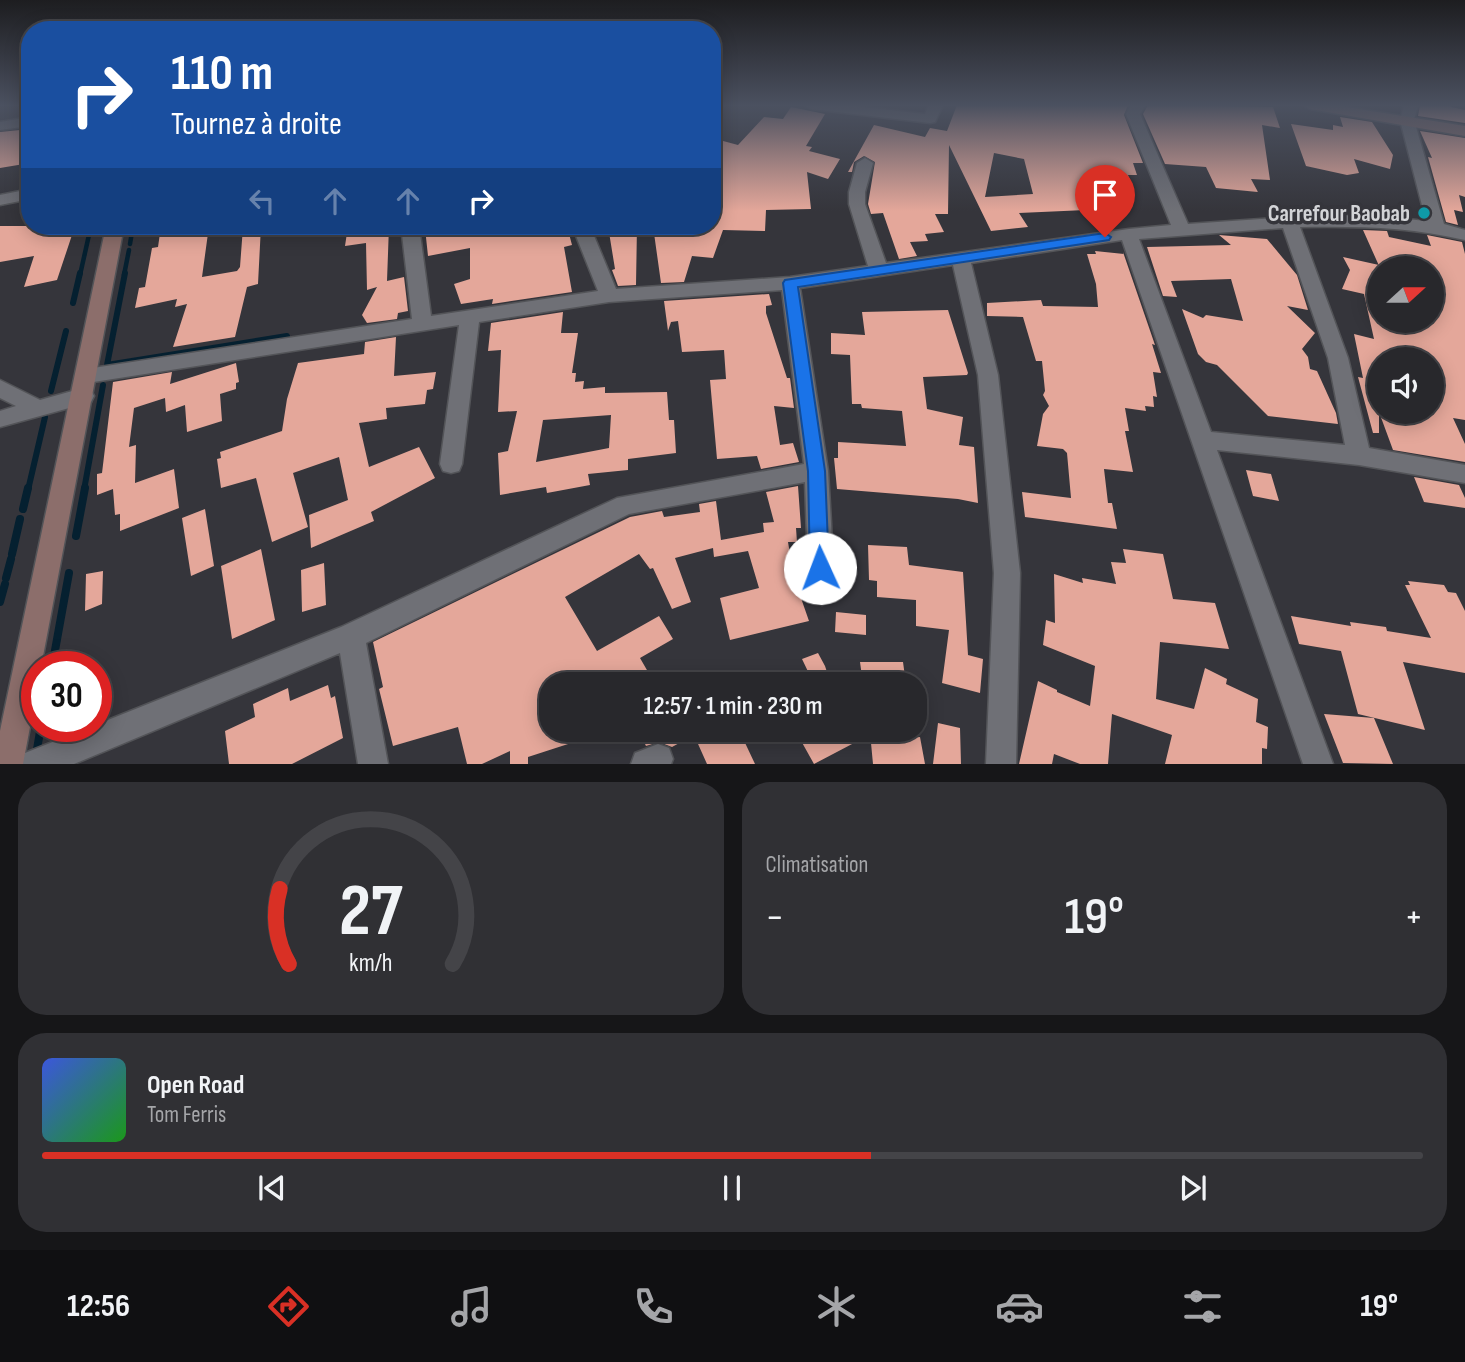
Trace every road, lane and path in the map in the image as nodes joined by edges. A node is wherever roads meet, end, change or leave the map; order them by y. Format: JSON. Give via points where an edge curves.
{"nodes":[{"id":1,"x":1144,"y":141,"type":"edge"},
{"id":2,"x":1416,"y":141,"type":"edge"},
{"id":3,"x":865,"y":163,"type":"dead end"},
{"id":4,"x":21,"y":196,"type":"edge"},
{"id":5,"x":0,"y":200,"type":"edge"},
{"id":6,"x":1290,"y":222,"type":"junction"},
{"id":7,"x":1436,"y":228,"type":"junction"},
{"id":8,"x":1181,"y":229,"type":"junction"},
{"id":9,"x":1129,"y":234,"type":"junction"},
{"id":10,"x":113,"y":235,"type":"edge"},
{"id":11,"x":411,"y":235,"type":"edge"},
{"id":12,"x":585,"y":235,"type":"edge"},
{"id":13,"x":1465,"y":235,"type":"edge"},
{"id":14,"x":961,"y":259,"type":"junction"},
{"id":15,"x":879,"y":270,"type":"junction"},
{"id":16,"x":790,"y":283,"type":"junction"},
{"id":17,"x":609,"y":296,"type":"junction"},
{"id":18,"x":470,"y":316,"type":"junction"},
{"id":19,"x":422,"y":323,"type":"junction"},
{"id":20,"x":85,"y":385,"type":"junction"},
{"id":21,"x":0,"y":388,"type":"edge"},
{"id":22,"x":36,"y":407,"type":"junction"},
{"id":23,"x":0,"y":419,"type":"edge"},
{"id":24,"x":1203,"y":440,"type":"junction"},
{"id":25,"x":1359,"y":456,"type":"junction"},
{"id":26,"x":451,"y":464,"type":"dead end"},
{"id":27,"x":817,"y":471,"type":"junction"},
{"id":28,"x":1465,"y":474,"type":"edge"},
{"id":29,"x":822,"y":593,"type":"dead end"},
{"id":30,"x":351,"y":636,"type":"junction"},
{"id":31,"x":8,"y":764,"type":"edge"},
{"id":32,"x":36,"y":764,"type":"edge"},
{"id":33,"x":373,"y":764,"type":"edge"},
{"id":34,"x":1001,"y":764,"type":"edge"},
{"id":35,"x":1318,"y":764,"type":"edge"}],
"edges":[{"from":1,"to":8,"type":"street"},
{"from":2,"to":7,"type":"street"},
{"from":3,"to":15,"type":"street","via":[[856,204]]},
{"from":4,"to":5,"type":"street"},
{"from":6,"to":7,"type":"street","via":[[1368,220]]},
{"from":6,"to":8,"type":"street"},
{"from":6,"to":25,"type":"street","via":[[1338,358]]},
{"from":7,"to":13,"type":"street"},
{"from":8,"to":9,"type":"street"},
{"from":9,"to":14,"type":"street"},
{"from":9,"to":24,"type":"street"},
{"from":10,"to":20,"type":"street"},
{"from":11,"to":19,"type":"street"},
{"from":12,"to":17,"type":"street"},
{"from":14,"to":15,"type":"street"},
{"from":14,"to":34,"type":"street","via":[[988,375],[1007,573]]},
{"from":15,"to":16,"type":"street"},
{"from":16,"to":17,"type":"street"},
{"from":16,"to":27,"type":"street"},
{"from":17,"to":18,"type":"street"},
{"from":18,"to":19,"type":"street"},
{"from":18,"to":26,"type":"street"},
{"from":19,"to":20,"type":"street"},
{"from":20,"to":22,"type":"street"},
{"from":20,"to":31,"type":"street"},
{"from":21,"to":22,"type":"street"},
{"from":22,"to":23,"type":"street"},
{"from":24,"to":25,"type":"street"},
{"from":24,"to":35,"type":"street"},
{"from":25,"to":28,"type":"street"},
{"from":27,"to":29,"type":"street"},
{"from":27,"to":30,"type":"street","via":[[625,505]]},
{"from":30,"to":32,"type":"street"},
{"from":30,"to":33,"type":"street"}]}
